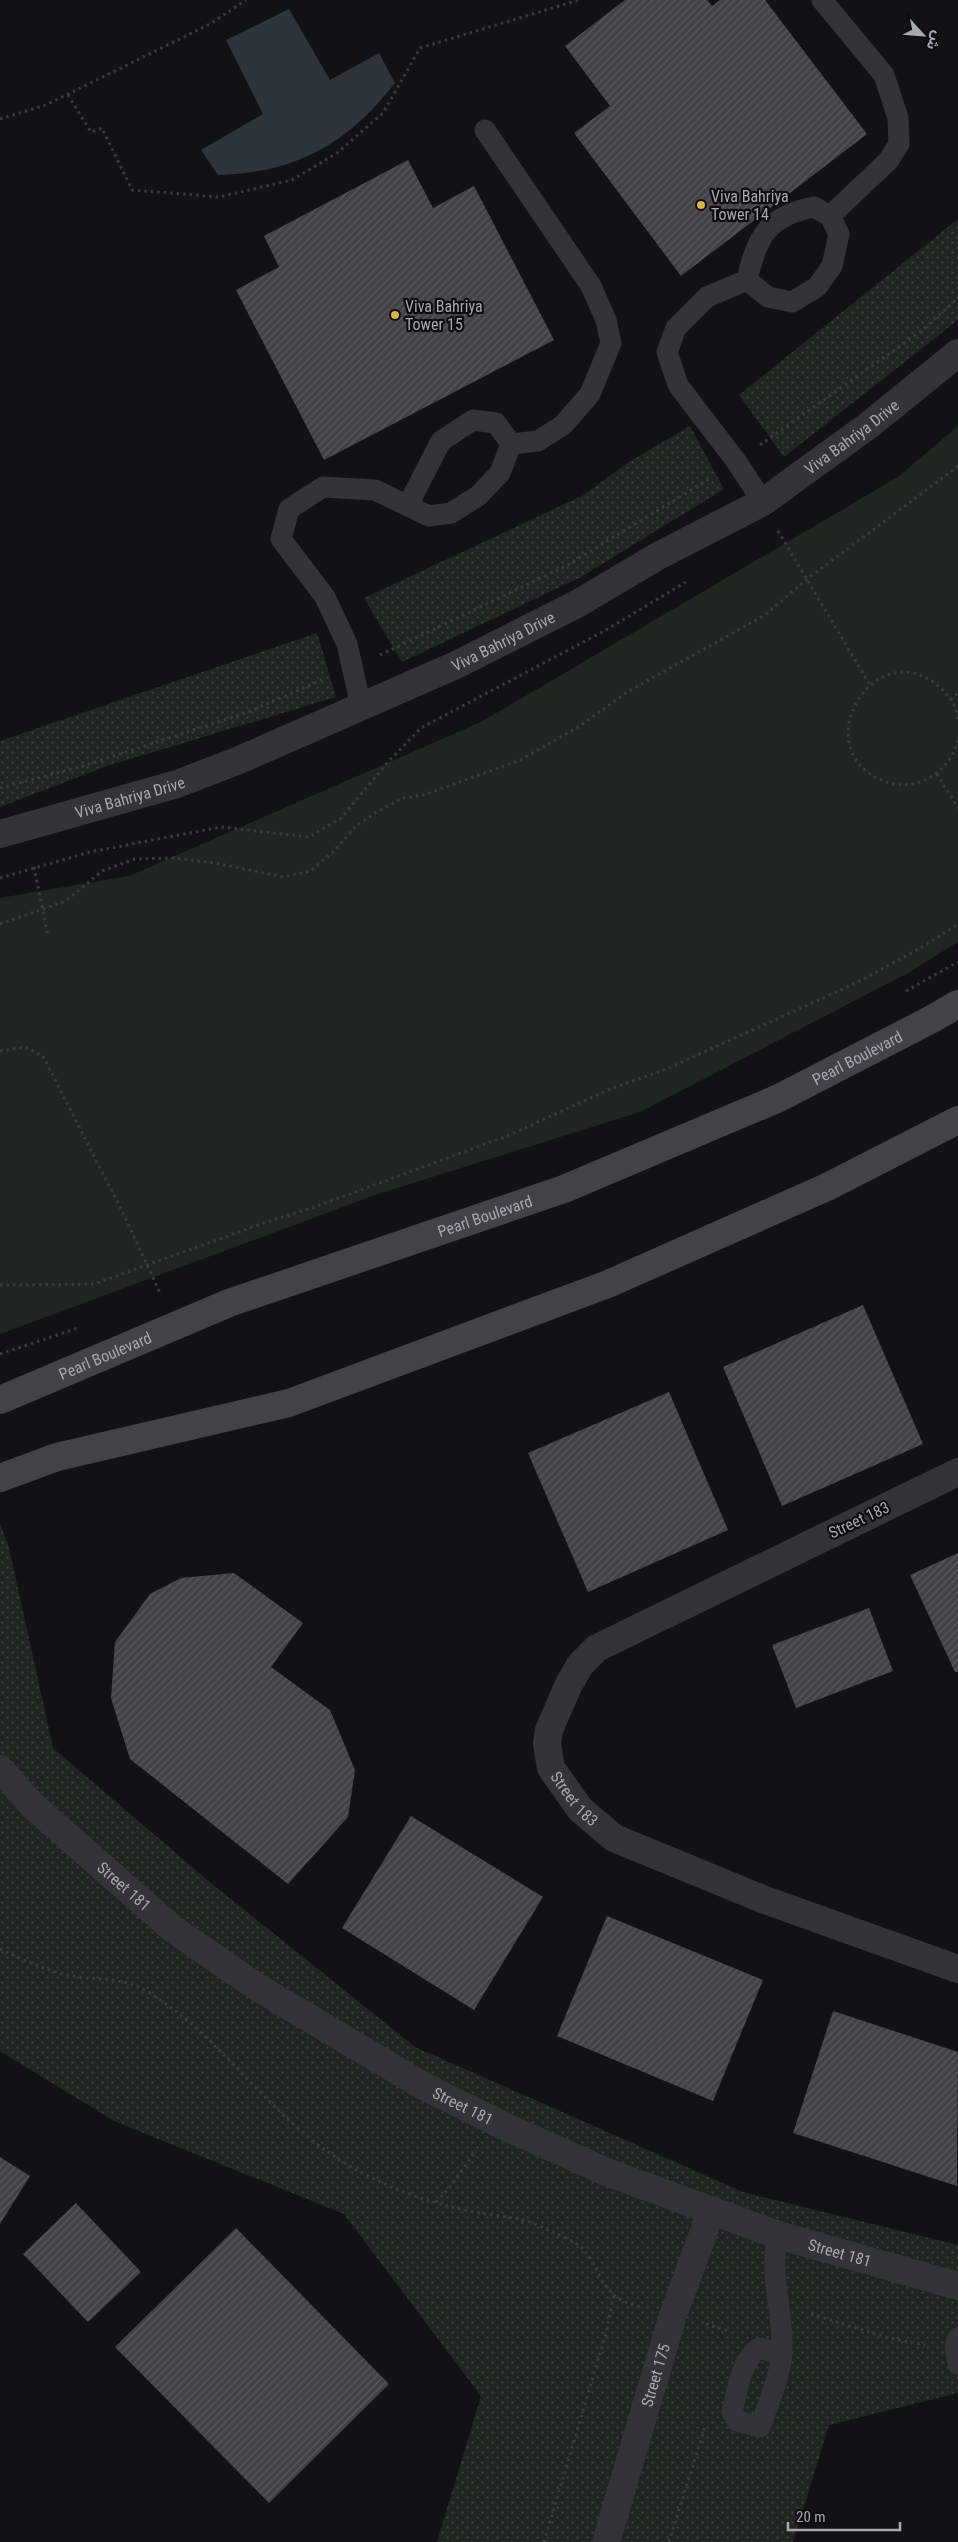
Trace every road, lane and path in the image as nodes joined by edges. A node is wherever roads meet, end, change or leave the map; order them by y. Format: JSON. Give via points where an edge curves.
{"nodes":[{"id":1,"x":246,"y":0,"type":"edge"},
{"id":2,"x":579,"y":0,"type":"edge"},
{"id":3,"x":822,"y":0,"type":"edge"},
{"id":4,"x":68,"y":95,"type":"junction"},
{"id":5,"x":0,"y":120,"type":"edge"},
{"id":6,"x":485,"y":130,"type":"dead end"},
{"id":7,"x":830,"y":216,"type":"junction"},
{"id":8,"x":747,"y":280,"type":"junction"},
{"id":9,"x":958,"y":298,"type":"edge"},
{"id":10,"x":958,"y":353,"type":"edge"},
{"id":11,"x":510,"y":444,"type":"junction"},
{"id":12,"x":736,"y":461,"type":"junction"},
{"id":13,"x":958,"y":466,"type":"edge"},
{"id":14,"x":763,"y":502,"type":"junction"},
{"id":15,"x":408,"y":505,"type":"junction"},
{"id":16,"x":806,"y":580,"type":"junction"},
{"id":17,"x":352,"y":667,"type":"junction"},
{"id":18,"x":870,"y":685,"type":"junction"},
{"id":19,"x":958,"y":693,"type":"edge"},
{"id":20,"x":951,"y":700,"type":"junction"},
{"id":21,"x":360,"y":706,"type":"junction"},
{"id":22,"x":958,"y":719,"type":"edge"},
{"id":23,"x":958,"y":740,"type":"edge"},
{"id":24,"x":937,"y":774,"type":"junction"},
{"id":25,"x":0,"y":788,"type":"edge"},
{"id":26,"x":958,"y":808,"type":"edge"},
{"id":27,"x":0,"y":834,"type":"edge"},
{"id":28,"x":34,"y":867,"type":"dead end"},
{"id":29,"x":41,"y":911,"type":"junction"},
{"id":30,"x":0,"y":924,"type":"edge"},
{"id":31,"x":958,"y":924,"type":"edge"},
{"id":32,"x":48,"y":936,"type":"dead end"},
{"id":33,"x":958,"y":962,"type":"edge"},
{"id":34,"x":898,"y":996,"type":"dead end"},
{"id":35,"x":958,"y":1004,"type":"edge"},
{"id":36,"x":0,"y":1051,"type":"edge"},
{"id":37,"x":958,"y":1120,"type":"edge"},
{"id":38,"x":149,"y":1266,"type":"junction"},
{"id":39,"x":0,"y":1284,"type":"edge"},
{"id":40,"x":154,"y":1301,"type":"dead end"},
{"id":41,"x":84,"y":1326,"type":"dead end"},
{"id":42,"x":0,"y":1354,"type":"edge"},
{"id":43,"x":0,"y":1400,"type":"edge"},
{"id":44,"x":57,"y":1457,"type":"junction"},
{"id":45,"x":958,"y":1472,"type":"edge"},
{"id":46,"x":0,"y":1478,"type":"edge"},
{"id":47,"x":0,"y":1494,"type":"edge"},
{"id":48,"x":0,"y":1769,"type":"edge"},
{"id":49,"x":0,"y":1786,"type":"edge"},
{"id":50,"x":33,"y":1806,"type":"junction"},
{"id":51,"x":0,"y":1949,"type":"edge"},
{"id":52,"x":958,"y":1969,"type":"edge"},
{"id":53,"x":491,"y":2120,"type":"junction"},
{"id":54,"x":435,"y":2202,"type":"junction"},
{"id":55,"x":712,"y":2210,"type":"junction"},
{"id":56,"x":778,"y":2235,"type":"junction"},
{"id":57,"x":958,"y":2286,"type":"edge"},
{"id":58,"x":614,"y":2295,"type":"junction"},
{"id":59,"x":674,"y":2315,"type":"junction"},
{"id":60,"x":780,"y":2315,"type":"junction"},
{"id":61,"x":957,"y":2350,"type":"edge"},
{"id":62,"x":782,"y":2354,"type":"dead end"},
{"id":63,"x":707,"y":2421,"type":"dead end"},
{"id":64,"x":544,"y":2542,"type":"edge"},
{"id":65,"x":606,"y":2542,"type":"edge"},
{"id":66,"x":669,"y":2542,"type":"edge"}],
"edges":[{"from":1,"to":4,"type":"path","via":[[210,24]]},
{"from":2,"to":4,"type":"path","via":[[420,48],[383,113],[337,153],[292,180],[219,197],[132,190],[102,128],[91,132]]},
{"from":3,"to":7,"type":"lane","via":[[884,75],[898,118],[899,144],[888,161]]},
{"from":4,"to":5,"type":"path","via":[[46,106]]},
{"from":6,"to":11,"type":"lane","via":[[591,286],[606,320],[611,343],[590,394],[563,425],[538,441]]},
{"from":7,"to":8,"type":"lane","via":[[814,207],[793,211],[766,229],[752,259]]},
{"from":7,"to":8,"type":"lane","via":[[839,234],[832,266],[817,287],[792,302],[768,297]]},
{"from":8,"to":12,"type":"lane","via":[[707,297],[676,328],[668,352],[678,385]]},
{"from":9,"to":12,"type":"path","via":[[912,337],[782,432]]},
{"from":10,"to":14,"type":"street","name":"Viva Bahriya Drive","via":[[869,425]]},
{"from":11,"to":15,"type":"lane","via":[[500,473],[478,496],[451,513],[429,516]]},
{"from":11,"to":15,"type":"lane","via":[[496,423],[473,420],[440,441]]},
{"from":12,"to":14,"type":"lane"},
{"from":12,"to":17,"type":"path","via":[[566,566]]},
{"from":13,"to":16,"type":"path"},
{"from":14,"to":16,"type":"path"},
{"from":14,"to":21,"type":"street","name":"Viva Bahriya Drive","via":[[658,556],[577,604],[456,664]]},
{"from":15,"to":17,"type":"lane","via":[[374,490],[323,487],[289,509],[281,539],[325,597],[347,644]]},
{"from":16,"to":18,"type":"path"},
{"from":16,"to":29,"type":"path","via":[[765,615],[629,692],[520,760],[424,795],[403,798],[378,811],[356,826],[332,853],[310,870],[284,876],[174,858],[135,859],[102,870],[66,901]]},
{"from":17,"to":21,"type":"lane"},
{"from":17,"to":25,"type":"path","via":[[246,712],[83,766]]},
{"from":18,"to":20,"type":"path","via":[[900,673],[915,674],[942,688]]},
{"from":18,"to":24,"type":"path","via":[[858,697],[848,729],[850,746],[857,760],[868,773],[882,781],[901,785],[920,783]]},
{"from":19,"to":20,"type":"path"},
{"from":20,"to":22,"type":"path"},
{"from":21,"to":27,"type":"street","name":"Viva Bahriya Drive","via":[[287,740],[177,784]]},
{"from":23,"to":24,"type":"path","via":[[950,760]]},
{"from":24,"to":26,"type":"path"},
{"from":28,"to":29,"type":"path"},
{"from":29,"to":30,"type":"path"},
{"from":29,"to":32,"type":"path"},
{"from":31,"to":38,"type":"path","via":[[856,983],[670,1068],[608,1090],[507,1136],[312,1208],[207,1242]]},
{"from":33,"to":34,"type":"path"},
{"from":35,"to":43,"type":"main road","name":"Pearl Boulevard","via":[[779,1098],[564,1189],[229,1303]]},
{"from":36,"to":38,"type":"path","via":[[25,1047],[43,1056]]},
{"from":37,"to":44,"type":"main road","via":[[827,1187],[608,1284],[289,1403]]},
{"from":38,"to":39,"type":"path","via":[[94,1284]]},
{"from":38,"to":40,"type":"path","via":[[163,1298]]},
{"from":41,"to":42,"type":"path"},
{"from":44,"to":46,"type":"main road"},
{"from":44,"to":47,"type":"main road"},
{"from":45,"to":52,"type":"street","name":"Street 183","via":[[597,1648],[580,1665],[568,1686],[549,1730],[547,1744],[551,1768],[565,1790],[580,1809],[614,1838],[765,1900]]},
{"from":48,"to":50,"type":"street","name":"Street 181"},
{"from":49,"to":50,"type":"street","name":"Street 181"},
{"from":50,"to":53,"type":"street","name":"Street 181","via":[[173,1929],[257,1987],[425,2087]]},
{"from":51,"to":54,"type":"path","via":[[44,1970],[79,1978],[114,1979],[147,1991],[182,2015],[268,2103],[305,2135],[344,2163],[394,2188]]},
{"from":53,"to":54,"type":"path","via":[[467,2164]]},
{"from":53,"to":55,"type":"street","name":"Street 181","via":[[609,2173]]},
{"from":54,"to":58,"type":"path","via":[[475,2212],[518,2217],[568,2240],[583,2249]]},
{"from":55,"to":56,"type":"street","name":"Street 181"},
{"from":55,"to":59,"type":"street","name":"Street 175"},
{"from":56,"to":57,"type":"street","name":"Street 181"},
{"from":56,"to":60,"type":"lane","via":[[775,2250]]},
{"from":58,"to":59,"type":"path","via":[[640,2307]]},
{"from":58,"to":64,"type":"path","via":[[606,2333]]},
{"from":59,"to":60,"type":"path","via":[[738,2334],[765,2319]]},
{"from":59,"to":65,"type":"street","name":"Street 175"},
{"from":60,"to":61,"type":"path","via":[[799,2310],[885,2337]]},
{"from":60,"to":62,"type":"lane"},
{"from":63,"to":66,"type":"path"}]}
